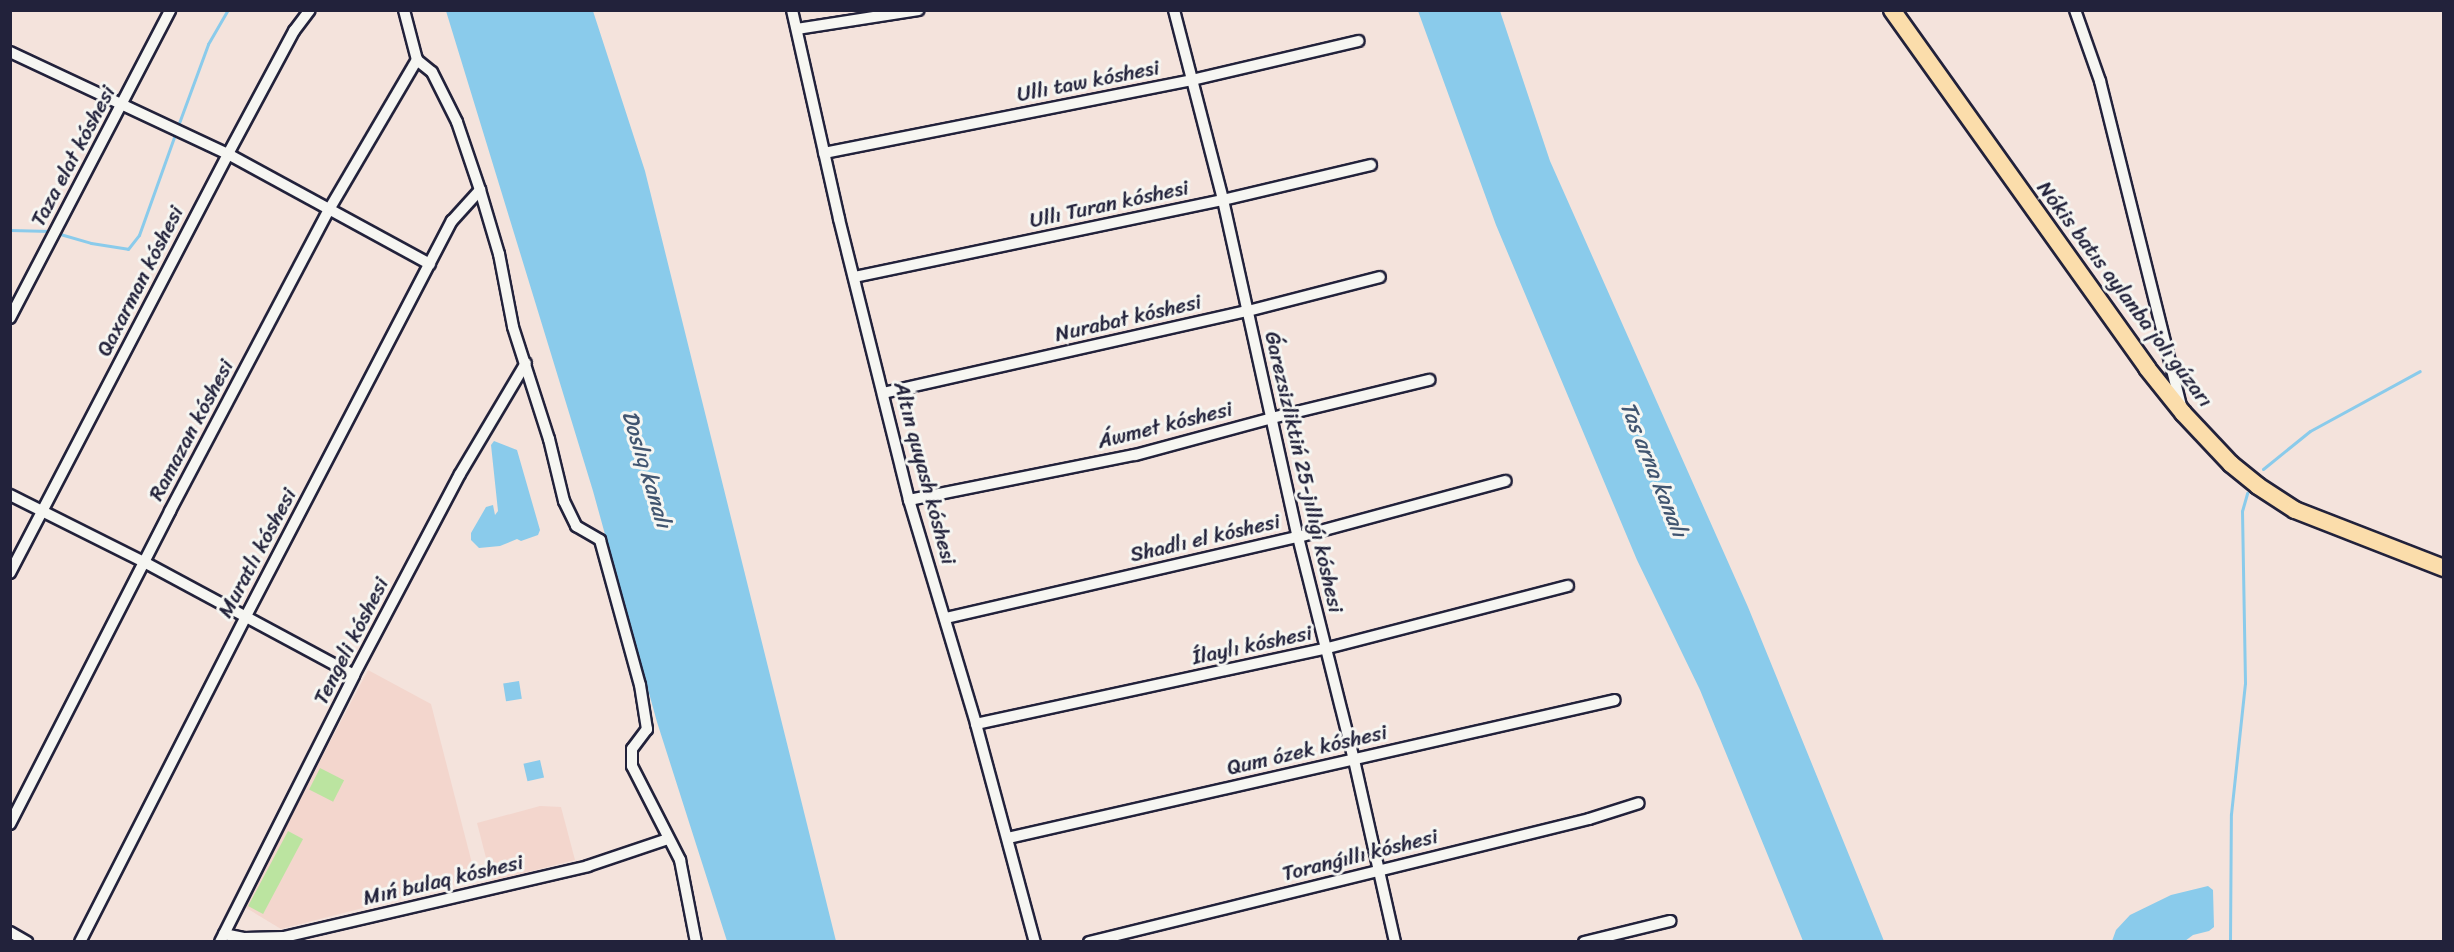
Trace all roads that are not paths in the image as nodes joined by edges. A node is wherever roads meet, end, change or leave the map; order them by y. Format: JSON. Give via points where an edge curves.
{"nodes":[{"id":1,"x":170,"y":10,"type":"edge"},
{"id":2,"x":310,"y":10,"type":"edge"},
{"id":3,"x":404,"y":10,"type":"edge"},
{"id":4,"x":792,"y":10,"type":"edge"},
{"id":5,"x":919,"y":10,"type":"edge"},
{"id":6,"x":1174,"y":10,"type":"edge"},
{"id":7,"x":1892,"y":10,"type":"edge"},
{"id":8,"x":2075,"y":10,"type":"edge"},
{"id":9,"x":796,"y":29,"type":"junction"},
{"id":10,"x":1358,"y":41,"type":"dead end"},
{"id":11,"x":10,"y":52,"type":"edge"},
{"id":12,"x":417,"y":60,"type":"junction"},
{"id":13,"x":1192,"y":80,"type":"junction"},
{"id":14,"x":122,"y":106,"type":"junction"},
{"id":15,"x":228,"y":153,"type":"junction"},
{"id":16,"x":824,"y":153,"type":"junction"},
{"id":17,"x":1371,"y":165,"type":"dead end"},
{"id":18,"x":480,"y":190,"type":"junction"},
{"id":19,"x":1223,"y":200,"type":"junction"},
{"id":20,"x":330,"y":208,"type":"junction"},
{"id":21,"x":430,"y":264,"type":"junction"},
{"id":22,"x":854,"y":277,"type":"junction"},
{"id":23,"x":1380,"y":277,"type":"dead end"},
{"id":24,"x":1248,"y":311,"type":"junction"},
{"id":25,"x":10,"y":318,"type":"edge"},
{"id":26,"x":526,"y":363,"type":"junction"},
{"id":27,"x":1428,"y":380,"type":"dead end"},
{"id":28,"x":883,"y":393,"type":"junction"},
{"id":29,"x":2183,"y":413,"type":"junction"},
{"id":30,"x":1272,"y":418,"type":"junction"},
{"id":31,"x":1506,"y":481,"type":"dead end"},
{"id":32,"x":10,"y":495,"type":"edge"},
{"id":33,"x":909,"y":500,"type":"junction"},
{"id":34,"x":43,"y":512,"type":"junction"},
{"id":35,"x":1298,"y":537,"type":"junction"},
{"id":36,"x":144,"y":562,"type":"junction"},
{"id":37,"x":2444,"y":568,"type":"edge"},
{"id":38,"x":10,"y":573,"type":"edge"},
{"id":39,"x":1568,"y":586,"type":"dead end"},
{"id":40,"x":245,"y":618,"type":"junction"},
{"id":41,"x":946,"y":618,"type":"junction"},
{"id":42,"x":1324,"y":649,"type":"junction"},
{"id":43,"x":354,"y":675,"type":"junction"},
{"id":44,"x":1615,"y":700,"type":"dead end"},
{"id":45,"x":976,"y":724,"type":"junction"},
{"id":46,"x":1354,"y":760,"type":"junction"},
{"id":47,"x":1639,"y":803,"type":"dead end"},
{"id":48,"x":10,"y":824,"type":"edge"},
{"id":49,"x":1008,"y":838,"type":"junction"},
{"id":50,"x":668,"y":839,"type":"junction"},
{"id":51,"x":1379,"y":870,"type":"junction"},
{"id":52,"x":1670,"y":921,"type":"dead end"},
{"id":53,"x":10,"y":932,"type":"edge"},
{"id":54,"x":222,"y":938,"type":"edge"},
{"id":55,"x":27,"y":942,"type":"edge"},
{"id":56,"x":80,"y":942,"type":"edge"},
{"id":57,"x":696,"y":942,"type":"edge"},
{"id":58,"x":1035,"y":942,"type":"edge"},
{"id":59,"x":1089,"y":942,"type":"edge"},
{"id":60,"x":1395,"y":942,"type":"edge"},
{"id":61,"x":1584,"y":942,"type":"edge"}],
"edges":[{"from":1,"to":14,"type":"street","name":"Taza elat kóshesi"},
{"from":2,"to":15,"type":"street","name":"Qaxarman kóshesi","via":[[294,31]]},
{"from":3,"to":12,"type":"street"},
{"from":4,"to":9,"type":"street","name":"Altın quyash kóshesi"},
{"from":5,"to":9,"type":"street"},
{"from":6,"to":13,"type":"street","name":"Ǵarezsizliktiń 25-jıllıǵı kóshesi"},
{"from":7,"to":29,"type":"main road","name":"Nókis batıs aylanba jolı gúzarı"},
{"from":8,"to":29,"type":"street","via":[[2100,81]]},
{"from":9,"to":16,"type":"street","name":"Altın quyash kóshesi"},
{"from":10,"to":13,"type":"street","name":"Ullı taw kóshesi"},
{"from":11,"to":14,"type":"street"},
{"from":12,"to":18,"type":"street","via":[[432,72],[457,122]]},
{"from":12,"to":20,"type":"street","name":"Ramazan kóshesi"},
{"from":13,"to":16,"type":"street","name":"Ullı taw kóshesi"},
{"from":13,"to":19,"type":"street","name":"Ǵarezsizliktiń 25-jıllıǵı kóshesi"},
{"from":14,"to":15,"type":"street"},
{"from":14,"to":25,"type":"street","name":"Taza elat kóshesi"},
{"from":15,"to":20,"type":"street"},
{"from":15,"to":34,"type":"street","name":"Qaxarman kóshesi"},
{"from":16,"to":22,"type":"street","name":"Altın quyash kóshesi"},
{"from":17,"to":19,"type":"street","name":"Ullı Turan kóshesi"},
{"from":18,"to":21,"type":"street","name":"Muratlı kóshesi","via":[[452,221]]},
{"from":18,"to":26,"type":"street","via":[[499,254],[513,327]]},
{"from":19,"to":22,"type":"street","name":"Ullı Turan kóshesi"},
{"from":19,"to":24,"type":"street","name":"Ǵarezsizliktiń 25-jıllıǵı kóshesi"},
{"from":20,"to":21,"type":"street"},
{"from":20,"to":36,"type":"street","name":"Ramazan kóshesi"},
{"from":21,"to":40,"type":"street","name":"Muratlı kóshesi"},
{"from":22,"to":28,"type":"street","name":"Altın quyash kóshesi"},
{"from":23,"to":24,"type":"street","name":"Nurabat kóshesi"},
{"from":24,"to":28,"type":"street","name":"Nurabat kóshesi"},
{"from":24,"to":30,"type":"street","name":"Ǵarezsizliktiń 25-jıllıǵı kóshesi"},
{"from":26,"to":43,"type":"street","name":"Tengeli kóshesi","via":[[460,474]]},
{"from":26,"to":50,"type":"street","via":[[564,501],[576,526],[600,540],[647,729],[632,749],[632,766]]},
{"from":27,"to":30,"type":"street","name":"Áwmet kóshesi"},
{"from":28,"to":33,"type":"street","name":"Altın quyash kóshesi"},
{"from":29,"to":37,"type":"main road","name":"Nókis batıs aylanba jolı gúzarı","via":[[2231,464],[2295,510]]},
{"from":30,"to":33,"type":"street","name":"Áwmet kóshesi","via":[[1135,455]]},
{"from":30,"to":35,"type":"street","name":"Ǵarezsizliktiń 25-jıllıǵı kóshesi"},
{"from":31,"to":35,"type":"street","name":"Shadlı el kóshesi"},
{"from":32,"to":34,"type":"street"},
{"from":33,"to":41,"type":"street","name":"Altın quyash kóshesi"},
{"from":34,"to":36,"type":"street"},
{"from":34,"to":38,"type":"street","name":"Qaxarman kóshesi"},
{"from":35,"to":41,"type":"street","name":"Shadlı el kóshesi"},
{"from":35,"to":42,"type":"street","name":"Ǵarezsizliktiń 25-jıllıǵı kóshesi"},
{"from":36,"to":40,"type":"street"},
{"from":36,"to":48,"type":"street","name":"Ramazan kóshesi"},
{"from":39,"to":42,"type":"street","name":"Ílaylı kóshesi"},
{"from":40,"to":43,"type":"street"},
{"from":40,"to":56,"type":"street","name":"Muratlı kóshesi"},
{"from":41,"to":45,"type":"street","name":"Altın quyash kóshesi"},
{"from":42,"to":45,"type":"street","name":"Ílaylı kóshesi"},
{"from":42,"to":46,"type":"street","name":"Ǵarezsizliktiń 25-jıllıǵı kóshesi"},
{"from":43,"to":54,"type":"street","name":"Tengeli kóshesi"},
{"from":44,"to":46,"type":"street","name":"Qum ózek kóshesi"},
{"from":45,"to":49,"type":"street","name":"Altın quyash kóshesi"},
{"from":46,"to":49,"type":"street","name":"Qum ózek kóshesi"},
{"from":46,"to":51,"type":"street","name":"Ǵarezsizliktiń 25-jıllıǵı kóshesi"},
{"from":47,"to":51,"type":"street","name":"Toranǵıllı kóshesi","via":[[1589,819]]},
{"from":49,"to":58,"type":"street","name":"Altın quyash kóshesi"},
{"from":50,"to":54,"type":"street","name":"Mıń bulaq kóshesi","via":[[588,866],[284,937]]},
{"from":50,"to":57,"type":"street","via":[[680,861]]},
{"from":51,"to":59,"type":"street","name":"Toranǵıllı kóshesi"},
{"from":51,"to":60,"type":"street","name":"Ǵarezsizliktiń 25-jıllıǵı kóshesi"},
{"from":52,"to":61,"type":"street"},
{"from":53,"to":55,"type":"street"}]}
